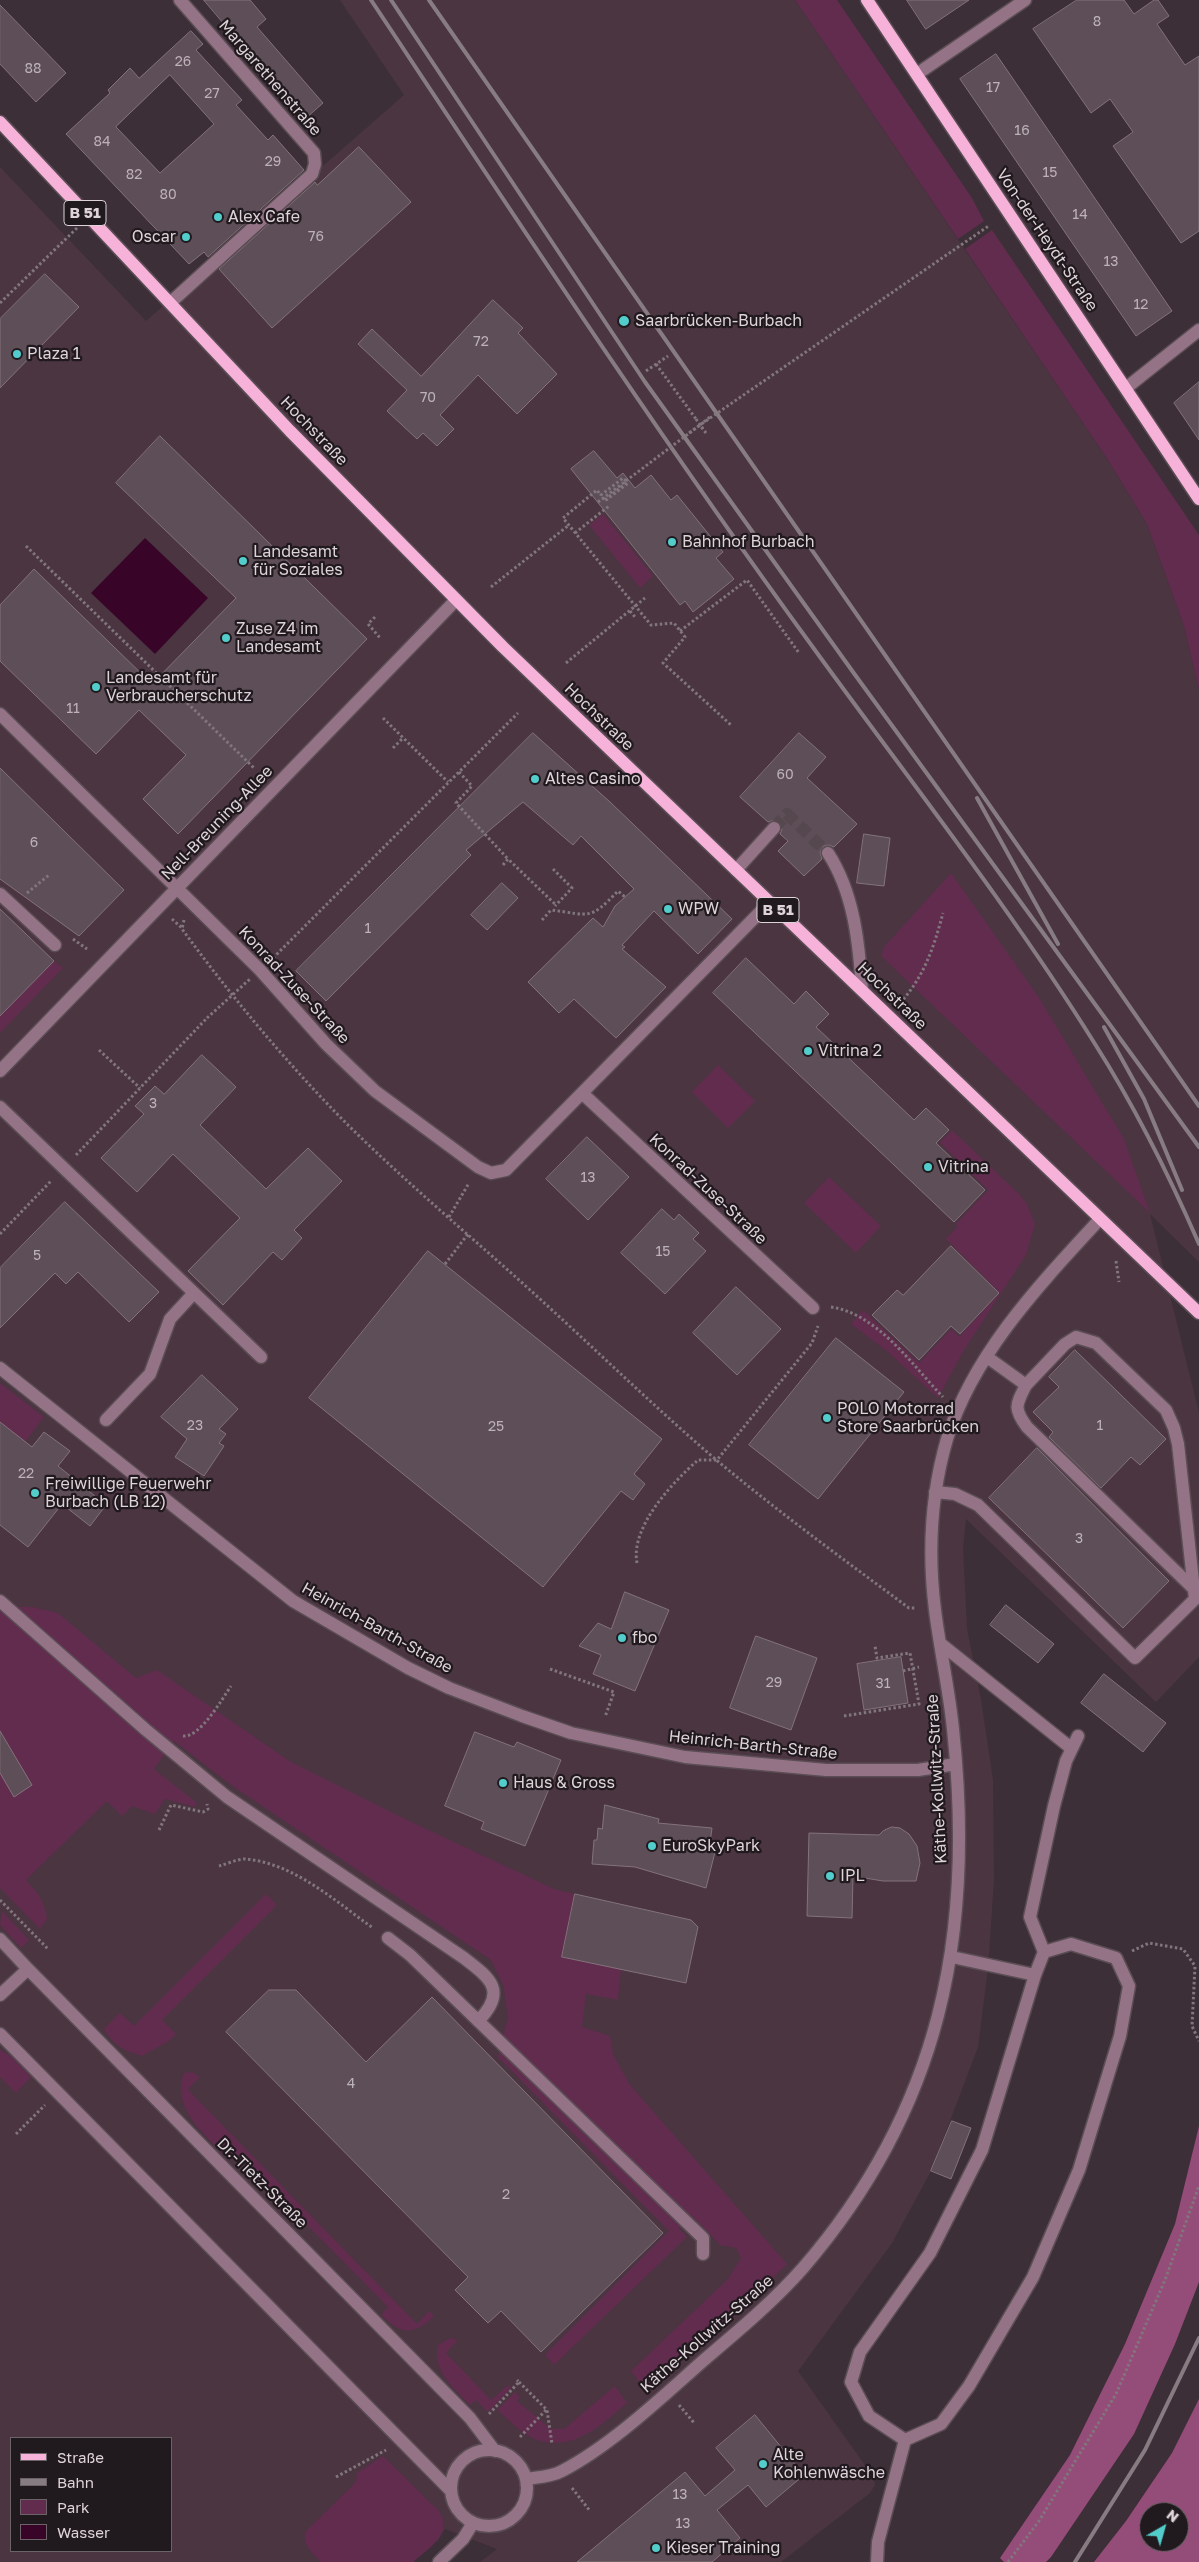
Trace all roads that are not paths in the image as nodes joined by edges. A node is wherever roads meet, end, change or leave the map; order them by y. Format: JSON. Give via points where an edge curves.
{"nodes":[{"id":1,"x":180,"y":0,"type":"edge"},
{"id":2,"x":867,"y":0,"type":"edge"},
{"id":3,"x":1025,"y":0,"type":"edge"},
{"id":4,"x":917,"y":74,"type":"junction"},
{"id":5,"x":0,"y":122,"type":"edge"},
{"id":6,"x":170,"y":303,"type":"junction"},
{"id":7,"x":1199,"y":330,"type":"edge"},
{"id":8,"x":1126,"y":388,"type":"junction"},
{"id":9,"x":1199,"y":499,"type":"edge"},
{"id":10,"x":456,"y":600,"type":"junction"},
{"id":11,"x":0,"y":714,"type":"edge"},
{"id":12,"x":774,"y":828,"type":"tunnel mouth"},
{"id":13,"x":828,"y":853,"type":"tunnel mouth"},
{"id":14,"x":736,"y":870,"type":"junction"},
{"id":15,"x":176,"y":888,"type":"junction"},
{"id":16,"x":0,"y":894,"type":"edge"},
{"id":17,"x":770,"y":902,"type":"junction"},
{"id":18,"x":54,"y":945,"type":"dead end"},
{"id":19,"x":862,"y":990,"type":"junction"},
{"id":20,"x":1,"y":1069,"type":"edge"},
{"id":21,"x":582,"y":1093,"type":"junction"},
{"id":22,"x":0,"y":1107,"type":"edge"},
{"id":23,"x":1100,"y":1219,"type":"junction"},
{"id":24,"x":193,"y":1294,"type":"junction"},
{"id":25,"x":812,"y":1308,"type":"road end"},
{"id":26,"x":1199,"y":1313,"type":"edge"},
{"id":27,"x":261,"y":1357,"type":"dead end"},
{"id":28,"x":986,"y":1357,"type":"junction"},
{"id":29,"x":0,"y":1368,"type":"edge"},
{"id":30,"x":1026,"y":1385,"type":"junction"},
{"id":31,"x":106,"y":1420,"type":"dead end"},
{"id":32,"x":935,"y":1492,"type":"junction"},
{"id":33,"x":1194,"y":1588,"type":"junction"},
{"id":34,"x":0,"y":1601,"type":"edge"},
{"id":35,"x":941,"y":1644,"type":"junction"},
{"id":36,"x":1078,"y":1736,"type":"dead end"},
{"id":37,"x":1071,"y":1748,"type":"junction"},
{"id":38,"x":956,"y":1764,"type":"junction"},
{"id":39,"x":388,"y":1938,"type":"road end"},
{"id":40,"x":0,"y":1939,"type":"edge"},
{"id":41,"x":1044,"y":1952,"type":"junction"},
{"id":42,"x":952,"y":1957,"type":"junction"},
{"id":43,"x":28,"y":1969,"type":"junction"},
{"id":44,"x":1035,"y":1975,"type":"junction"},
{"id":45,"x":0,"y":1995,"type":"edge"},
{"id":46,"x":478,"y":2021,"type":"junction"},
{"id":47,"x":0,"y":2034,"type":"edge"},
{"id":48,"x":703,"y":2254,"type":"dead end"},
{"id":49,"x":905,"y":2440,"type":"junction"},
{"id":50,"x":495,"y":2450,"type":"junction"},
{"id":51,"x":526,"y":2478,"type":"junction"},
{"id":52,"x":451,"y":2491,"type":"junction"},
{"id":53,"x":473,"y":2524,"type":"junction"},
{"id":54,"x":439,"y":2562,"type":"edge"},
{"id":55,"x":877,"y":2562,"type":"edge"}],
"edges":[{"from":1,"to":6,"type":"street","name":"Margarethenstraße","via":[[314,153],[315,164],[312,174]]},
{"from":2,"to":4,"type":"main road","name":"Von-der-Heydt-Straße"},
{"from":3,"to":4,"type":"street"},
{"from":4,"to":8,"type":"main road","name":"Von-der-Heydt-Straße"},
{"from":5,"to":6,"type":"main road","name":"Hochstraße","number":"B 51"},
{"from":6,"to":10,"type":"main road","name":"Hochstraße","number":"B 51"},
{"from":7,"to":8,"type":"street"},
{"from":8,"to":9,"type":"main road","name":"Von-der-Heydt-Straße"},
{"from":10,"to":14,"type":"main road","name":"Hochstraße","number":"B 51"},
{"from":10,"to":15,"type":"street","name":"Nell-Breuning-Allee"},
{"from":11,"to":15,"type":"street","name":"Konrad-Zuse-Straße"},
{"from":12,"to":14,"type":"street"},
{"from":13,"to":19,"type":"street","via":[[838,867],[858,934]]},
{"from":14,"to":17,"type":"main road","name":"Hochstraße","number":"B 51"},
{"from":15,"to":20,"type":"street","name":"Nell-Breuning-Allee"},
{"from":15,"to":21,"type":"street","name":"Konrad-Zuse-Straße","via":[[260,970],[326,1044],[375,1091],[478,1167],[491,1173],[506,1170]]},
{"from":16,"to":18,"type":"street"},
{"from":17,"to":19,"type":"main road","name":"Hochstraße","number":"B 51"},
{"from":17,"to":21,"type":"street","name":"Konrad-Zuse-Straße"},
{"from":19,"to":23,"type":"main road","name":"Hochstraße","number":"B 51"},
{"from":21,"to":25,"type":"street","name":"Konrad-Zuse-Straße"},
{"from":22,"to":24,"type":"street"},
{"from":23,"to":26,"type":"main road","name":"Hochstraße","number":"B 51"},
{"from":23,"to":28,"type":"street","name":"Käthe-Kollwitz-Straße","via":[[1028,1300]]},
{"from":24,"to":27,"type":"street"},
{"from":24,"to":31,"type":"street","via":[[170,1319],[150,1374]]},
{"from":28,"to":30,"type":"street"},
{"from":28,"to":32,"type":"street","name":"Käthe-Kollwitz-Straße","via":[[959,1405],[940,1464]]},
{"from":29,"to":38,"type":"street","name":"Heinrich-Barth-Straße","via":[[293,1601],[408,1668],[449,1688],[571,1733],[685,1757],[826,1770],[918,1770]]},
{"from":30,"to":33,"type":"street","via":[[1017,1402],[1017,1413],[1027,1426]]},
{"from":30,"to":33,"type":"street","via":[[1065,1344],[1076,1337],[1096,1343],[1166,1410],[1178,1444]]},
{"from":32,"to":33,"type":"street","via":[[955,1494],[978,1506],[1135,1658],[1195,1599]]},
{"from":32,"to":35,"type":"street","name":"Käthe-Kollwitz-Straße","via":[[932,1548],[935,1609]]},
{"from":34,"to":46,"type":"street","via":[[227,1797],[464,1958],[488,1978],[493,1988],[492,1999],[488,2011]]},
{"from":35,"to":37,"type":"street"},
{"from":35,"to":38,"type":"street","name":"Käthe-Kollwitz-Straße"},
{"from":36,"to":37,"type":"street"},
{"from":37,"to":41,"type":"street","via":[[1054,1806],[1030,1917]]},
{"from":38,"to":42,"type":"street","name":"Käthe-Kollwitz-Straße","via":[[959,1898]]},
{"from":39,"to":46,"type":"street"},
{"from":40,"to":43,"type":"street","name":"Dr.-Tietz-Straße"},
{"from":41,"to":44,"type":"street"},
{"from":41,"to":49,"type":"street","via":[[1071,1944],[1116,1958],[1129,1986],[1120,2036],[1079,2170],[1033,2277],[969,2386],[940,2424]]},
{"from":42,"to":44,"type":"street"},
{"from":42,"to":51,"type":"street","name":"Käthe-Kollwitz-Straße","via":[[940,2014],[904,2111],[864,2183],[804,2266],[746,2325],[604,2444],[561,2472]]},
{"from":43,"to":45,"type":"street"},
{"from":43,"to":50,"type":"street","name":"Dr.-Tietz-Straße","via":[[470,2418]]},
{"from":44,"to":49,"type":"street","via":[[982,2150],[930,2253],[860,2352],[851,2382],[869,2416]]},
{"from":46,"to":48,"type":"street","via":[[704,2238]]},
{"from":47,"to":52,"type":"street"},
{"from":49,"to":55,"type":"street","via":[[878,2542]]},
{"from":50,"to":51,"type":"street","via":[[509,2456],[520,2466]]},
{"from":50,"to":52,"type":"street","via":[[480,2450],[458,2466],[452,2478]]},
{"from":51,"to":53,"type":"street","via":[[525,2502],[517,2515],[504,2524],[488,2527]]},
{"from":52,"to":53,"type":"street","via":[[457,2510]]},
{"from":53,"to":54,"type":"street","via":[[463,2539]]}]}
